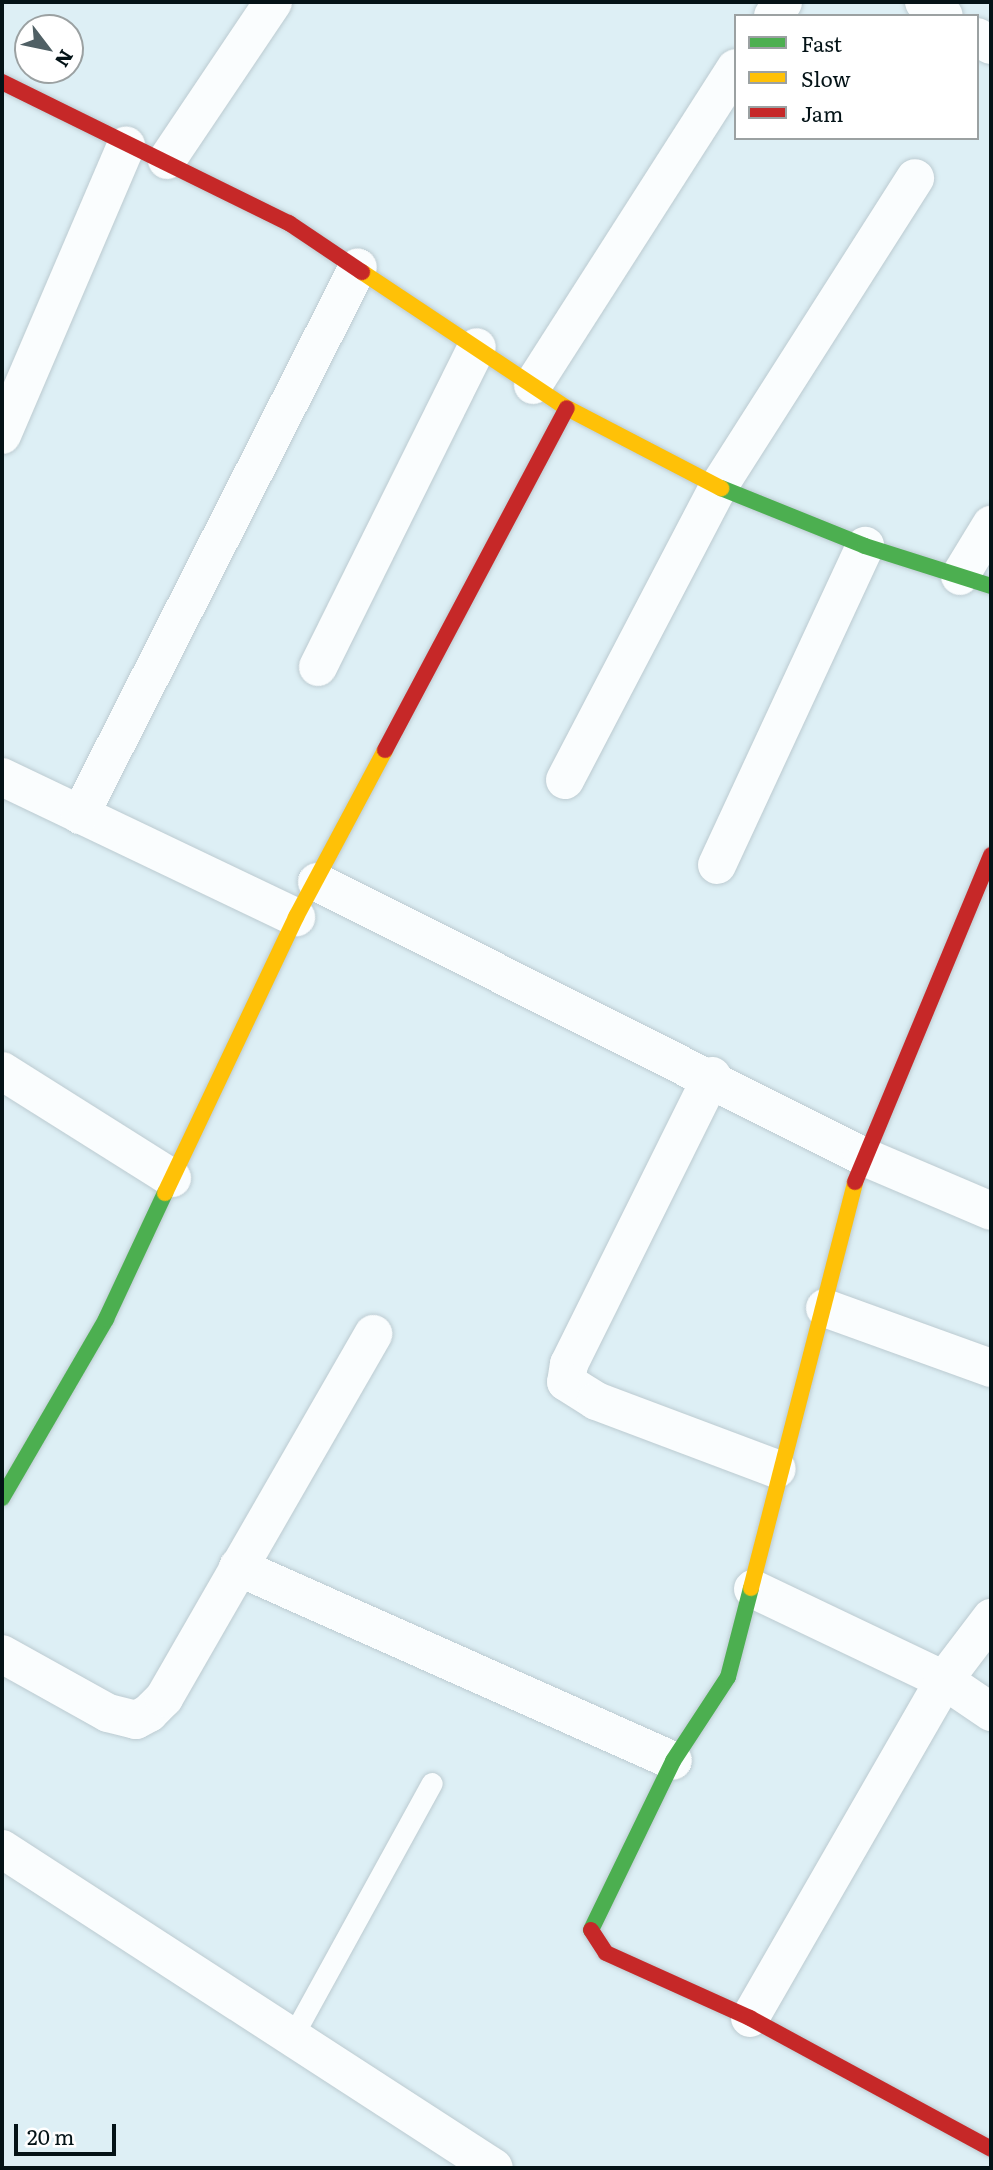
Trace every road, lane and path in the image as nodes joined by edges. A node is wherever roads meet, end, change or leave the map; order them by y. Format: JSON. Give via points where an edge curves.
{"nodes":[{"id":1,"x":273,"y":2,"type":"edge"},
{"id":2,"x":924,"y":2,"type":"edge"},
{"id":3,"x":941,"y":14,"type":"edge"},
{"id":4,"x":734,"y":71,"type":"edge"},
{"id":5,"x":2,"y":82,"type":"edge"},
{"id":6,"x":126,"y":145,"type":"junction"},
{"id":7,"x":167,"y":160,"type":"junction"},
{"id":8,"x":915,"y":178,"type":"dead end"},
{"id":9,"x":358,"y":267,"type":"junction"},
{"id":10,"x":477,"y":347,"type":"junction"},
{"id":11,"x":533,"y":385,"type":"junction"},
{"id":12,"x":568,"y":408,"type":"junction"},
{"id":13,"x":2,"y":435,"type":"edge"},
{"id":14,"x":719,"y":486,"type":"junction"},
{"id":15,"x":991,"y":524,"type":"edge"},
{"id":16,"x":865,"y":546,"type":"junction"},
{"id":17,"x":975,"y":581,"type":"edge"},
{"id":18,"x":318,"y":667,"type":"dead end"},
{"id":19,"x":2,"y":777,"type":"edge"},
{"id":20,"x":565,"y":780,"type":"dead end"},
{"id":21,"x":80,"y":815,"type":"junction"},
{"id":22,"x":991,"y":855,"type":"edge"},
{"id":23,"x":717,"y":865,"type":"dead end"},
{"id":24,"x":317,"y":882,"type":"junction"},
{"id":25,"x":296,"y":918,"type":"junction"},
{"id":26,"x":2,"y":1070,"type":"edge"},
{"id":27,"x":712,"y":1076,"type":"junction"},
{"id":28,"x":862,"y":1156,"type":"junction"},
{"id":29,"x":172,"y":1178,"type":"junction"},
{"id":30,"x":991,"y":1210,"type":"edge"},
{"id":31,"x":825,"y":1308,"type":"junction"},
{"id":32,"x":373,"y":1335,"type":"dead end"},
{"id":33,"x":991,"y":1368,"type":"edge"},
{"id":34,"x":777,"y":1469,"type":"junction"},
{"id":35,"x":2,"y":1498,"type":"edge"},
{"id":36,"x":238,"y":1567,"type":"junction"},
{"id":37,"x":752,"y":1589,"type":"junction"},
{"id":38,"x":991,"y":1618,"type":"edge"},
{"id":39,"x":2,"y":1654,"type":"edge"},
{"id":40,"x":944,"y":1680,"type":"junction"},
{"id":41,"x":991,"y":1712,"type":"edge"},
{"id":42,"x":673,"y":1761,"type":"junction"},
{"id":43,"x":432,"y":1783,"type":"dead end"},
{"id":44,"x":2,"y":1849,"type":"edge"},
{"id":45,"x":750,"y":2018,"type":"junction"},
{"id":46,"x":290,"y":2039,"type":"junction"},
{"id":47,"x":984,"y":2155,"type":"edge"},
{"id":48,"x":494,"y":2168,"type":"edge"}],
"edges":[{"from":1,"to":7,"type":"street"},
{"from":2,"to":3,"type":"street"},
{"from":4,"to":11,"type":"street"},
{"from":5,"to":6,"type":"street"},
{"from":6,"to":7,"type":"street"},
{"from":6,"to":13,"type":"street"},
{"from":7,"to":9,"type":"street"},
{"from":8,"to":14,"type":"street"},
{"from":9,"to":10,"type":"street"},
{"from":9,"to":21,"type":"street"},
{"from":10,"to":11,"type":"street"},
{"from":10,"to":18,"type":"street"},
{"from":11,"to":12,"type":"street"},
{"from":12,"to":14,"type":"street","via":[[681,472]]},
{"from":12,"to":24,"type":"street"},
{"from":14,"to":16,"type":"street"},
{"from":14,"to":20,"type":"street"},
{"from":15,"to":17,"type":"street"},
{"from":16,"to":17,"type":"street"},
{"from":16,"to":23,"type":"street"},
{"from":19,"to":21,"type":"street"},
{"from":21,"to":25,"type":"street"},
{"from":22,"to":28,"type":"street"},
{"from":24,"to":25,"type":"street"},
{"from":24,"to":27,"type":"street"},
{"from":25,"to":29,"type":"street"},
{"from":26,"to":29,"type":"street"},
{"from":27,"to":28,"type":"street"},
{"from":27,"to":34,"type":"street","via":[[569,1364],[566,1382],[596,1401]]},
{"from":28,"to":30,"type":"street"},
{"from":28,"to":31,"type":"street"},
{"from":29,"to":35,"type":"street","via":[[106,1319]]},
{"from":31,"to":33,"type":"street"},
{"from":31,"to":34,"type":"street"},
{"from":32,"to":36,"type":"street"},
{"from":34,"to":37,"type":"street"},
{"from":36,"to":39,"type":"street","via":[[164,1698],[135,1720],[108,1713]]},
{"from":36,"to":42,"type":"street"},
{"from":37,"to":40,"type":"street"},
{"from":37,"to":42,"type":"street","via":[[727,1677]]},
{"from":38,"to":40,"type":"street"},
{"from":40,"to":41,"type":"street"},
{"from":40,"to":45,"type":"street"},
{"from":42,"to":45,"type":"street","via":[[596,1908],[593,1941]]},
{"from":43,"to":46,"type":"lane"},
{"from":44,"to":46,"type":"street"},
{"from":45,"to":47,"type":"street"},
{"from":46,"to":48,"type":"street"}]}
